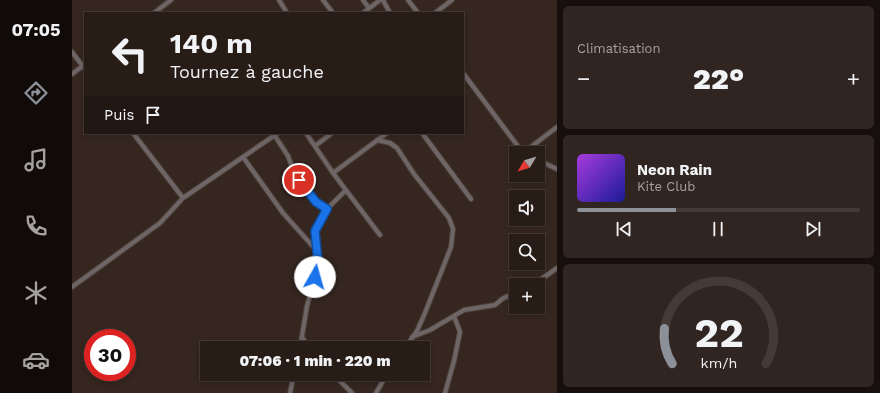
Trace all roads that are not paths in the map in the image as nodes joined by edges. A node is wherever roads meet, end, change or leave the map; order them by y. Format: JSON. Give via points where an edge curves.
{"nodes":[{"id":1,"x":171,"y":0,"type":"edge"},
{"id":2,"x":278,"y":0,"type":"edge"},
{"id":3,"x":323,"y":0,"type":"edge"},
{"id":4,"x":363,"y":0,"type":"edge"},
{"id":5,"x":381,"y":0,"type":"edge"},
{"id":6,"x":408,"y":0,"type":"edge"},
{"id":7,"x":452,"y":0,"type":"edge"},
{"id":8,"x":447,"y":2,"type":"edge"},
{"id":9,"x":369,"y":8,"type":"junction"},
{"id":10,"x":155,"y":12,"type":"edge"},
{"id":11,"x":286,"y":12,"type":"edge"},
{"id":12,"x":331,"y":12,"type":"edge"},
{"id":13,"x":364,"y":12,"type":"edge"},
{"id":14,"x":389,"y":12,"type":"edge"},
{"id":15,"x":417,"y":12,"type":"edge"},
{"id":16,"x":436,"y":12,"type":"edge"},
{"id":17,"x":72,"y":52,"type":"edge"},
{"id":18,"x":84,"y":67,"type":"edge"},
{"id":19,"x":72,"y":74,"type":"edge"},
{"id":20,"x":464,"y":74,"type":"edge"},
{"id":21,"x":467,"y":78,"type":"junction"},
{"id":22,"x":464,"y":81,"type":"edge"},
{"id":23,"x":557,"y":127,"type":"edge"},
{"id":24,"x":134,"y":134,"type":"edge"},
{"id":25,"x":276,"y":134,"type":"edge"},
{"id":26,"x":307,"y":134,"type":"edge"},
{"id":27,"x":331,"y":134,"type":"edge"},
{"id":28,"x":386,"y":134,"type":"edge"},
{"id":29,"x":423,"y":134,"type":"edge"},
{"id":30,"x":377,"y":140,"type":"junction"},
{"id":31,"x":315,"y":146,"type":"junction"},
{"id":32,"x":518,"y":146,"type":"edge"},
{"id":33,"x":532,"y":146,"type":"edge"},
{"id":34,"x":243,"y":157,"type":"junction"},
{"id":35,"x":545,"y":163,"type":"edge"},
{"id":36,"x":557,"y":169,"type":"edge"},
{"id":37,"x":333,"y":173,"type":"junction"},
{"id":38,"x":346,"y":190,"type":"junction"},
{"id":39,"x":183,"y":198,"type":"junction"},
{"id":40,"x":471,"y":199,"type":"dead end"},
{"id":41,"x":327,"y":209,"type":"junction"},
{"id":42,"x":380,"y":235,"type":"dead end"},
{"id":43,"x":317,"y":251,"type":"junction"},
{"id":44,"x":557,"y":268,"type":"edge"},
{"id":45,"x":543,"y":278,"type":"edge"},
{"id":46,"x":72,"y":288,"type":"edge"},
{"id":47,"x":509,"y":296,"type":"edge"},
{"id":48,"x":454,"y":316,"type":"junction"},
{"id":49,"x":301,"y":337,"type":"junction"},
{"id":50,"x":412,"y":337,"type":"junction"},
{"id":51,"x":301,"y":341,"type":"edge"},
{"id":52,"x":304,"y":341,"type":"edge"},
{"id":53,"x":409,"y":341,"type":"edge"},
{"id":54,"x":293,"y":381,"type":"edge"},
{"id":55,"x":340,"y":381,"type":"edge"},
{"id":56,"x":383,"y":381,"type":"edge"},
{"id":57,"x":290,"y":393,"type":"edge"},
{"id":58,"x":352,"y":393,"type":"edge"},
{"id":59,"x":376,"y":393,"type":"edge"},
{"id":60,"x":445,"y":393,"type":"edge"}],
"edges":[{"from":1,"to":10,"type":"street"},
{"from":2,"to":11,"type":"street"},
{"from":3,"to":12,"type":"street"},
{"from":4,"to":9,"type":"street"},
{"from":5,"to":9,"type":"street"},
{"from":5,"to":14,"type":"street"},
{"from":6,"to":15,"type":"street"},
{"from":7,"to":8,"type":"street"},
{"from":8,"to":16,"type":"street"},
{"from":9,"to":13,"type":"street"},
{"from":17,"to":18,"type":"street"},
{"from":18,"to":19,"type":"street"},
{"from":20,"to":21,"type":"street"},
{"from":21,"to":22,"type":"street"},
{"from":21,"to":32,"type":"street"},
{"from":23,"to":33,"type":"street"},
{"from":24,"to":39,"type":"street"},
{"from":25,"to":34,"type":"street"},
{"from":25,"to":41,"type":"street","via":[[304,187],[316,202]]},
{"from":26,"to":31,"type":"street"},
{"from":27,"to":31,"type":"street"},
{"from":28,"to":30,"type":"street"},
{"from":29,"to":40,"type":"street"},
{"from":30,"to":37,"type":"street"},
{"from":30,"to":50,"type":"street","via":[[390,143],[397,148],[449,218],[453,229],[451,247],[425,313]]},
{"from":31,"to":37,"type":"street"},
{"from":34,"to":39,"type":"street"},
{"from":34,"to":43,"type":"street","via":[[283,213]]},
{"from":35,"to":36,"type":"street"},
{"from":37,"to":38,"type":"street"},
{"from":38,"to":41,"type":"street"},
{"from":38,"to":42,"type":"street"},
{"from":39,"to":46,"type":"street","via":[[160,223]]},
{"from":41,"to":43,"type":"street","via":[[315,231]]},
{"from":43,"to":49,"type":"street","via":[[318,262]]},
{"from":44,"to":45,"type":"street"},
{"from":47,"to":48,"type":"street","via":[[495,304],[464,310]]},
{"from":48,"to":50,"type":"street"},
{"from":48,"to":60,"type":"street","via":[[460,332]]},
{"from":49,"to":51,"type":"street"},
{"from":49,"to":52,"type":"street"},
{"from":50,"to":53,"type":"street"},
{"from":54,"to":57,"type":"street"},
{"from":55,"to":58,"type":"street"},
{"from":56,"to":59,"type":"street"}]}
